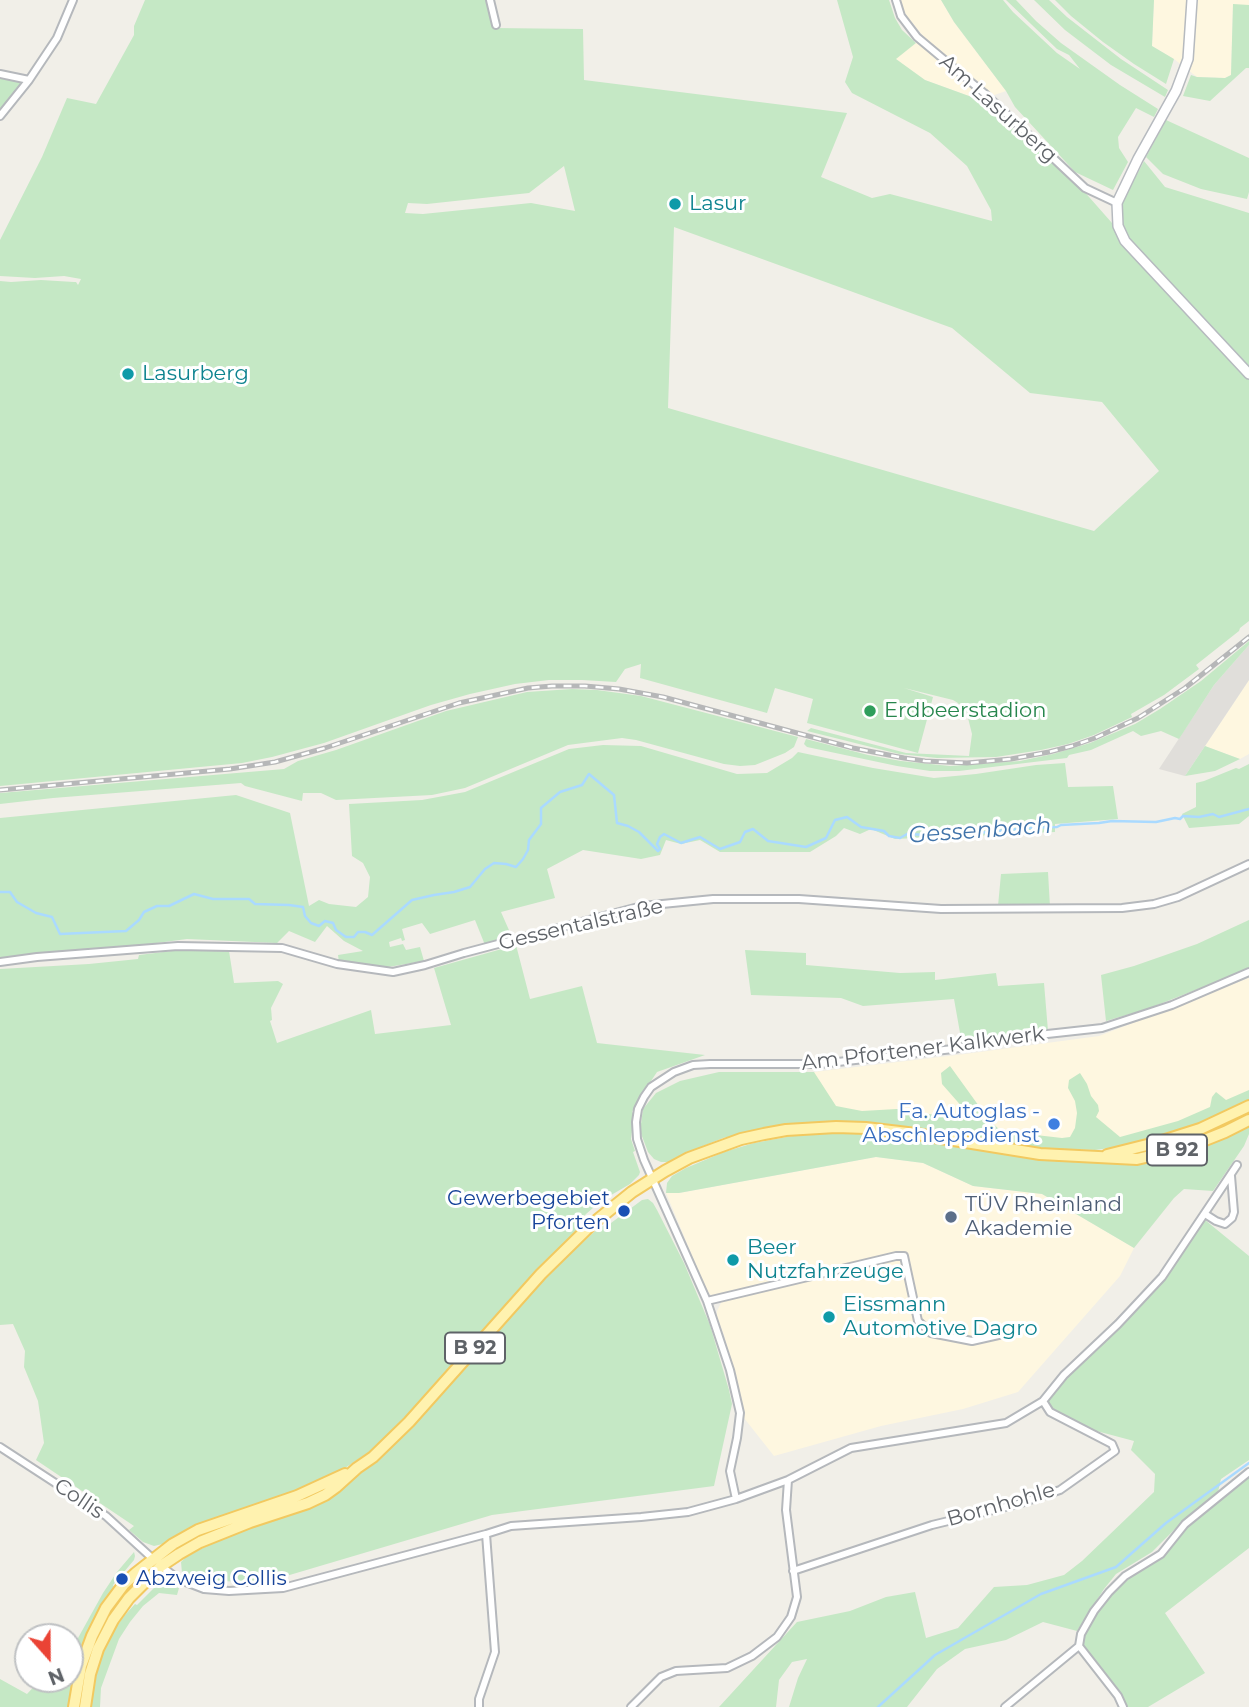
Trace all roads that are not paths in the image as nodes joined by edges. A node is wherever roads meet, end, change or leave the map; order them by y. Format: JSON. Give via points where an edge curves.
{"nodes":[{"id":1,"x":73,"y":0,"type":"edge"},
{"id":2,"x":491,"y":0,"type":"edge"},
{"id":3,"x":896,"y":0,"type":"edge"},
{"id":4,"x":1192,"y":0,"type":"edge"},
{"id":5,"x":496,"y":26,"type":"dead end"},
{"id":6,"x":0,"y":74,"type":"edge"},
{"id":7,"x":29,"y":80,"type":"junction"},
{"id":8,"x":0,"y":116,"type":"edge"},
{"id":9,"x":1117,"y":203,"type":"junction"},
{"id":10,"x":1249,"y":374,"type":"edge"},
{"id":11,"x":1249,"y":864,"type":"edge"},
{"id":12,"x":0,"y":962,"type":"edge"},
{"id":13,"x":1249,"y":972,"type":"edge"},
{"id":14,"x":1249,"y":1106,"type":"edge"},
{"id":15,"x":1249,"y":1120,"type":"edge"},
{"id":16,"x":1101,"y":1156,"type":"junction"},
{"id":17,"x":1237,"y":1165,"type":"dead end"},
{"id":18,"x":1231,"y":1176,"type":"junction"},
{"id":19,"x":652,"y":1179,"type":"junction"},
{"id":20,"x":1205,"y":1214,"type":"junction"},
{"id":21,"x":707,"y":1301,"type":"junction"},
{"id":22,"x":1003,"y":1334,"type":"dead end"},
{"id":23,"x":1043,"y":1401,"type":"junction"},
{"id":24,"x":0,"y":1447,"type":"edge"},
{"id":25,"x":1249,"y":1472,"type":"edge"},
{"id":26,"x":788,"y":1480,"type":"junction"},
{"id":27,"x":736,"y":1499,"type":"junction"},
{"id":28,"x":486,"y":1534,"type":"junction"},
{"id":29,"x":157,"y":1562,"type":"junction"},
{"id":30,"x":793,"y":1571,"type":"junction"},
{"id":31,"x":1079,"y":1646,"type":"junction"},
{"id":32,"x":74,"y":1707,"type":"edge"},
{"id":33,"x":85,"y":1707,"type":"edge"},
{"id":34,"x":479,"y":1707,"type":"edge"},
{"id":35,"x":631,"y":1707,"type":"edge"},
{"id":36,"x":1005,"y":1707,"type":"edge"},
{"id":37,"x":1123,"y":1707,"type":"edge"}],
"edges":[{"from":1,"to":7,"type":"street","via":[[57,38]]},
{"from":2,"to":5,"type":"street"},
{"from":3,"to":9,"type":"street","name":"Am Lasurberg","via":[[901,16],[917,37],[1085,188]]},
{"from":4,"to":9,"type":"main road","via":[[1188,59]]},
{"from":6,"to":7,"type":"street"},
{"from":7,"to":8,"type":"street"},
{"from":9,"to":10,"type":"main road","via":[[1118,226],[1125,241]]},
{"from":11,"to":12,"type":"street","name":"Gessentalstraße","via":[[1178,897],[1122,908],[941,909],[725,899],[642,906],[393,972],[337,964],[282,947],[178,946]]},
{"from":13,"to":19,"type":"street","name":"Am Pfortener Kalkwerk","via":[[1172,1005],[1101,1028],[820,1065],[693,1065],[651,1087],[638,1109],[637,1139]]},
{"from":14,"to":16,"type":"main road","number":"B 92","via":[[1200,1129]]},
{"from":15,"to":16,"type":"main road","number":"B 92","via":[[1171,1152],[1136,1159]]},
{"from":16,"to":19,"type":"main road","number":"B 92","via":[[1040,1154],[916,1134],[836,1127],[741,1139],[689,1158]]},
{"from":17,"to":18,"type":"street"},
{"from":18,"to":20,"type":"street"},
{"from":18,"to":20,"type":"street","via":[[1232,1219],[1225,1224]]},
{"from":19,"to":21,"type":"street","name":"Am Pfortener Kalkwerk"},
{"from":19,"to":29,"type":"main road","number":"B 92","via":[[570,1245],[409,1422],[336,1487],[308,1503]]},
{"from":20,"to":23,"type":"street","via":[[1162,1277]]},
{"from":21,"to":22,"type":"street","via":[[896,1255],[904,1256],[918,1321],[931,1333],[972,1341]]},
{"from":21,"to":27,"type":"street","name":"Am Pfortener Kalkwerk","via":[[740,1413],[730,1471]]},
{"from":23,"to":26,"type":"street","via":[[1006,1423],[852,1448]]},
{"from":23,"to":30,"type":"street","name":"Bornhohle","via":[[1050,1412],[1112,1444],[1115,1451],[1060,1490],[932,1525]]},
{"from":24,"to":29,"type":"street","name":"Collis","via":[[106,1516]]},
{"from":25,"to":31,"type":"street","via":[[1185,1524],[1161,1554],[1109,1592],[1081,1634]]},
{"from":26,"to":27,"type":"street"},
{"from":26,"to":30,"type":"street","via":[[786,1510]]},
{"from":27,"to":28,"type":"street","via":[[688,1512],[511,1526]]},
{"from":28,"to":29,"type":"street","via":[[283,1588],[204,1589],[178,1579]]},
{"from":28,"to":34,"type":"street","via":[[495,1652]]},
{"from":29,"to":32,"type":"main road","number":"B 92","via":[[124,1584],[101,1617],[81,1666]]},
{"from":29,"to":33,"type":"main road","number":"B 92","via":[[97,1649]]},
{"from":30,"to":35,"type":"street","via":[[797,1597],[791,1617],[777,1637],[727,1668],[676,1671],[662,1677]]},
{"from":31,"to":36,"type":"street"},
{"from":31,"to":37,"type":"street"}]}
